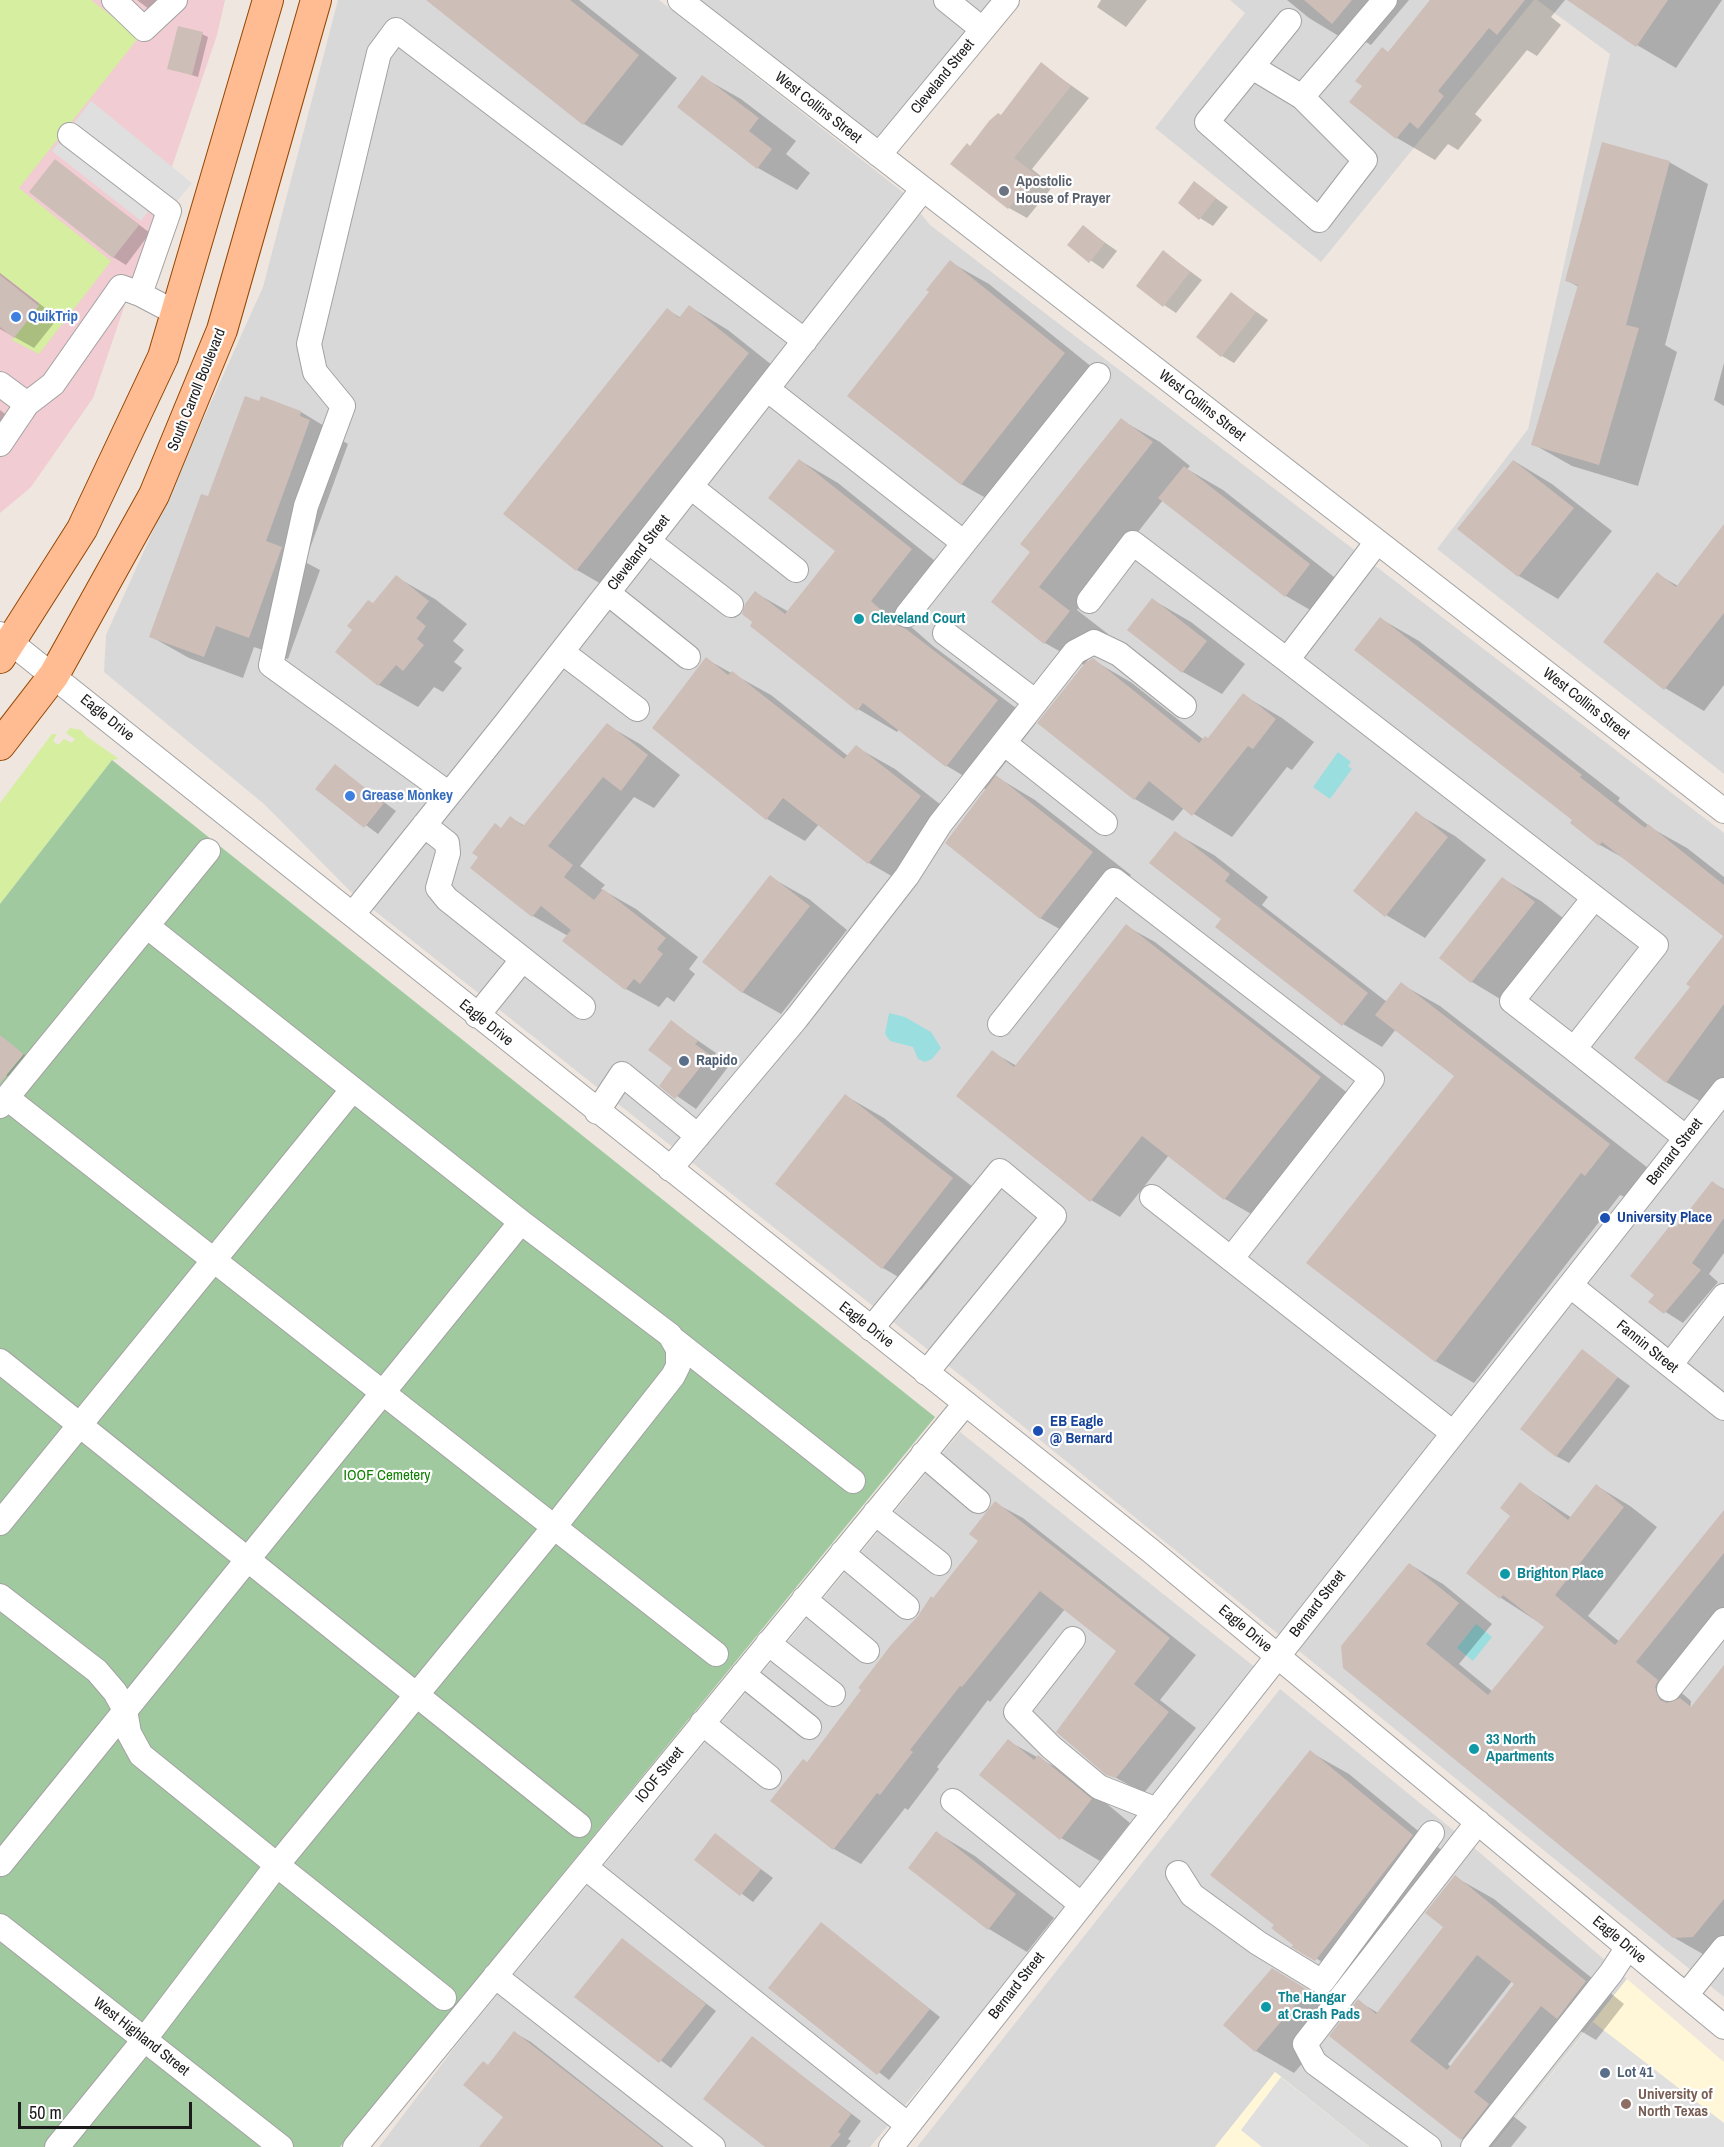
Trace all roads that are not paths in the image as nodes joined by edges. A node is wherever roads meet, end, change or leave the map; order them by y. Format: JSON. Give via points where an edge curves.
{"nodes":[{"id":1,"x":114,"y":0,"type":"edge"},
{"id":2,"x":175,"y":0,"type":"edge"},
{"id":3,"x":266,"y":0,"type":"edge"},
{"id":4,"x":316,"y":0,"type":"edge"},
{"id":5,"x":680,"y":0,"type":"edge"},
{"id":6,"x":946,"y":0,"type":"edge"},
{"id":7,"x":1007,"y":0,"type":"edge"},
{"id":8,"x":1385,"y":0,"type":"edge"},
{"id":9,"x":1288,"y":21,"type":"dead end"},
{"id":10,"x":982,"y":29,"type":"junction"},
{"id":11,"x":1252,"y":67,"type":"junction"},
{"id":12,"x":1302,"y":97,"type":"junction"},
{"id":13,"x":70,"y":135,"type":"dead end"},
{"id":14,"x":879,"y":155,"type":"junction"},
{"id":15,"x":923,"y":189,"type":"junction"},
{"id":16,"x":141,"y":294,"type":"junction"},
{"id":17,"x":176,"y":313,"type":"junction"},
{"id":18,"x":222,"y":330,"type":"junction"},
{"id":19,"x":805,"y":341,"type":"junction"},
{"id":20,"x":1098,"y":375,"type":"dead end"},
{"id":21,"x":0,"y":384,"type":"edge"},
{"id":22,"x":767,"y":389,"type":"junction"},
{"id":23,"x":27,"y":404,"type":"junction"},
{"id":24,"x":0,"y":444,"type":"edge"},
{"id":25,"x":690,"y":487,"type":"junction"},
{"id":26,"x":648,"y":541,"type":"junction"},
{"id":27,"x":1377,"y":542,"type":"junction"},
{"id":28,"x":964,"y":543,"type":"junction"},
{"id":29,"x":796,"y":570,"type":"dead end"},
{"id":30,"x":608,"y":593,"type":"junction"},
{"id":31,"x":1089,"y":600,"type":"dead end"},
{"id":32,"x":731,"y":605,"type":"dead end"},
{"id":33,"x":907,"y":615,"type":"dead end"},
{"id":34,"x":945,"y":633,"type":"dead end"},
{"id":35,"x":4,"y":645,"type":"edge"},
{"id":36,"x":562,"y":652,"type":"junction"},
{"id":37,"x":688,"y":657,"type":"dead end"},
{"id":38,"x":1287,"y":660,"type":"junction"},
{"id":39,"x":54,"y":675,"type":"junction"},
{"id":40,"x":1035,"y":702,"type":"junction"},
{"id":41,"x":1184,"y":706,"type":"dead end"},
{"id":42,"x":637,"y":709,"type":"dead end"},
{"id":43,"x":1004,"y":743,"type":"junction"},
{"id":44,"x":0,"y":745,"type":"edge"},
{"id":45,"x":448,"y":794,"type":"junction"},
{"id":46,"x":1724,"y":811,"type":"edge"},
{"id":47,"x":1105,"y":823,"type":"dead end"},
{"id":48,"x":424,"y":825,"type":"junction"},
{"id":49,"x":208,"y":851,"type":"dead end"},
{"id":50,"x":1594,"y":898,"type":"junction"},
{"id":51,"x":353,"y":914,"type":"junction"},
{"id":52,"x":148,"y":927,"type":"junction"},
{"id":53,"x":523,"y":959,"type":"junction"},
{"id":54,"x":583,"y":1007,"type":"dead end"},
{"id":55,"x":477,"y":1016,"type":"junction"},
{"id":56,"x":1000,"y":1024,"type":"dead end"},
{"id":57,"x":1574,"y":1049,"type":"junction"},
{"id":58,"x":353,"y":1089,"type":"junction"},
{"id":59,"x":1724,"y":1090,"type":"edge"},
{"id":60,"x":3,"y":1102,"type":"edge"},
{"id":61,"x":597,"y":1112,"type":"junction"},
{"id":62,"x":698,"y":1136,"type":"junction"},
{"id":63,"x":1686,"y":1138,"type":"junction"},
{"id":64,"x":670,"y":1169,"type":"junction"},
{"id":65,"x":1152,"y":1197,"type":"dead end"},
{"id":66,"x":520,"y":1222,"type":"junction"},
{"id":67,"x":1231,"y":1259,"type":"junction"},
{"id":68,"x":214,"y":1260,"type":"junction"},
{"id":69,"x":1571,"y":1286,"type":"junction"},
{"id":70,"x":1724,"y":1296,"type":"edge"},
{"id":71,"x":871,"y":1329,"type":"junction"},
{"id":72,"x":673,"y":1339,"type":"junction"},
{"id":73,"x":0,"y":1361,"type":"edge"},
{"id":74,"x":1670,"y":1365,"type":"junction"},
{"id":75,"x":926,"y":1373,"type":"junction"},
{"id":76,"x":383,"y":1392,"type":"junction"},
{"id":77,"x":965,"y":1404,"type":"junction"},
{"id":78,"x":1724,"y":1408,"type":"edge"},
{"id":79,"x":80,"y":1425,"type":"junction"},
{"id":80,"x":1453,"y":1433,"type":"junction"},
{"id":81,"x":924,"y":1454,"type":"junction"},
{"id":82,"x":853,"y":1481,"type":"dead end"},
{"id":83,"x":978,"y":1501,"type":"dead end"},
{"id":84,"x":875,"y":1513,"type":"junction"},
{"id":85,"x":0,"y":1523,"type":"edge"},
{"id":86,"x":555,"y":1526,"type":"junction"},
{"id":87,"x":842,"y":1553,"type":"junction"},
{"id":88,"x":247,"y":1560,"type":"junction"},
{"id":89,"x":939,"y":1563,"type":"dead end"},
{"id":90,"x":0,"y":1596,"type":"edge"},
{"id":91,"x":804,"y":1599,"type":"junction"},
{"id":92,"x":907,"y":1607,"type":"dead end"},
{"id":93,"x":1724,"y":1620,"type":"edge"},
{"id":94,"x":1073,"y":1639,"type":"dead end"},
{"id":95,"x":768,"y":1643,"type":"junction"},
{"id":96,"x":867,"y":1651,"type":"dead end"},
{"id":97,"x":716,"y":1654,"type":"dead end"},
{"id":98,"x":1278,"y":1657,"type":"junction"},
{"id":99,"x":743,"y":1674,"type":"junction"},
{"id":100,"x":1669,"y":1689,"type":"dead end"},
{"id":101,"x":833,"y":1694,"type":"dead end"},
{"id":102,"x":415,"y":1695,"type":"junction"},
{"id":103,"x":125,"y":1710,"type":"junction"},
{"id":104,"x":702,"y":1723,"type":"junction"},
{"id":105,"x":808,"y":1726,"type":"dead end"},
{"id":106,"x":769,"y":1777,"type":"dead end"},
{"id":107,"x":953,"y":1801,"type":"dead end"},
{"id":108,"x":1157,"y":1810,"type":"junction"},
{"id":109,"x":1478,"y":1822,"type":"junction"},
{"id":110,"x":579,"y":1825,"type":"dead end"},
{"id":111,"x":1432,"y":1833,"type":"dead end"},
{"id":112,"x":1,"y":1864,"type":"edge"},
{"id":113,"x":277,"y":1865,"type":"junction"},
{"id":114,"x":585,"y":1867,"type":"junction"},
{"id":115,"x":1179,"y":1873,"type":"dead end"},
{"id":116,"x":1082,"y":1905,"type":"junction"},
{"id":117,"x":0,"y":1926,"type":"edge"},
{"id":118,"x":1628,"y":1947,"type":"junction"},
{"id":119,"x":1724,"y":1948,"type":"edge"},
{"id":120,"x":495,"y":1976,"type":"junction"},
{"id":121,"x":1686,"y":1995,"type":"junction"},
{"id":122,"x":444,"y":1998,"type":"dead end"},
{"id":123,"x":1724,"y":2027,"type":"edge"},
{"id":124,"x":144,"y":2040,"type":"junction"},
{"id":125,"x":908,"y":2125,"type":"junction"},
{"id":126,"x":57,"y":2147,"type":"edge"},
{"id":127,"x":281,"y":2147,"type":"edge"},
{"id":128,"x":355,"y":2147,"type":"edge"},
{"id":129,"x":713,"y":2147,"type":"edge"},
{"id":130,"x":891,"y":2147,"type":"edge"},
{"id":131,"x":1429,"y":2147,"type":"edge"},
{"id":132,"x":1473,"y":2147,"type":"edge"}],
"edges":[{"from":1,"to":2,"type":"street","via":[[144,29]]},
{"from":3,"to":17,"type":"main road"},
{"from":4,"to":18,"type":"main road","name":"South Carroll Boulevard"},
{"from":5,"to":14,"type":"street","name":"West Collins Street"},
{"from":6,"to":10,"type":"street"},
{"from":7,"to":10,"type":"street","name":"Cleveland Street"},
{"from":8,"to":12,"type":"street"},
{"from":9,"to":11,"type":"street"},
{"from":10,"to":14,"type":"street","name":"Cleveland Street"},
{"from":11,"to":12,"type":"street"},
{"from":11,"to":12,"type":"street","via":[[1207,122],[1319,220],[1365,160]]},
{"from":13,"to":16,"type":"street","via":[[170,211]]},
{"from":14,"to":15,"type":"street","name":"West Collins Street"},
{"from":15,"to":19,"type":"street","name":"Cleveland Street"},
{"from":15,"to":27,"type":"street","name":"West Collins Street"},
{"from":16,"to":17,"type":"street"},
{"from":16,"to":23,"type":"street","via":[[121,287],[53,384]]},
{"from":17,"to":18,"type":"main road"},
{"from":17,"to":35,"type":"main road","via":[[163,357],[82,529]]},
{"from":18,"to":39,"type":"main road","name":"South Carroll Boulevard","via":[[154,495]]},
{"from":19,"to":22,"type":"street","name":"Cleveland Street"},
{"from":19,"to":45,"type":"street","via":[[396,30],[379,53],[309,344],[315,372],[343,406],[306,506],[271,665]]},
{"from":20,"to":28,"type":"street"},
{"from":21,"to":23,"type":"street"},
{"from":22,"to":25,"type":"street","name":"Cleveland Street"},
{"from":22,"to":28,"type":"street"},
{"from":23,"to":24,"type":"street"},
{"from":25,"to":26,"type":"street","name":"Cleveland Street"},
{"from":25,"to":29,"type":"street"},
{"from":26,"to":30,"type":"street","name":"Cleveland Street"},
{"from":26,"to":32,"type":"street"},
{"from":27,"to":38,"type":"street"},
{"from":27,"to":46,"type":"street","name":"West Collins Street"},
{"from":28,"to":33,"type":"street"},
{"from":30,"to":36,"type":"street","name":"Cleveland Street"},
{"from":30,"to":37,"type":"street"},
{"from":31,"to":38,"type":"street","via":[[1133,543]]},
{"from":34,"to":40,"type":"street"},
{"from":35,"to":39,"type":"street","name":"Eagle Drive"},
{"from":36,"to":42,"type":"street"},
{"from":36,"to":45,"type":"street","name":"Cleveland Street"},
{"from":38,"to":50,"type":"street"},
{"from":39,"to":44,"type":"main road","name":"South Carroll Boulevard"},
{"from":39,"to":51,"type":"street","name":"Eagle Drive"},
{"from":40,"to":41,"type":"street","via":[[1075,652],[1094,642],[1119,654]]},
{"from":40,"to":43,"type":"street"},
{"from":43,"to":47,"type":"street"},
{"from":43,"to":62,"type":"street","via":[[796,1019]]},
{"from":45,"to":48,"type":"street","name":"Cleveland Street"},
{"from":48,"to":51,"type":"street","name":"Cleveland Street"},
{"from":48,"to":53,"type":"street","via":[[447,843],[438,888]]},
{"from":49,"to":52,"type":"street"},
{"from":50,"to":57,"type":"street","via":[[1512,1001]]},
{"from":50,"to":57,"type":"street","via":[[1656,945]]},
{"from":51,"to":55,"type":"street","name":"Eagle Drive"},
{"from":52,"to":58,"type":"street"},
{"from":52,"to":60,"type":"street"},
{"from":53,"to":54,"type":"street"},
{"from":53,"to":55,"type":"street"},
{"from":55,"to":61,"type":"street","name":"Eagle Drive"},
{"from":56,"to":67,"type":"street","via":[[1114,880],[1372,1079]]},
{"from":57,"to":63,"type":"street"},
{"from":58,"to":66,"type":"street"},
{"from":58,"to":68,"type":"street"},
{"from":59,"to":63,"type":"street","name":"Bernard Street"},
{"from":60,"to":68,"type":"street"},
{"from":61,"to":62,"type":"street","via":[[622,1074]]},
{"from":61,"to":64,"type":"street","name":"Eagle Drive"},
{"from":62,"to":64,"type":"street"},
{"from":63,"to":69,"type":"street","name":"Bernard Street"},
{"from":64,"to":71,"type":"street","name":"Eagle Drive"},
{"from":65,"to":67,"type":"street"},
{"from":66,"to":72,"type":"street"},
{"from":66,"to":76,"type":"street"},
{"from":67,"to":80,"type":"street"},
{"from":68,"to":76,"type":"street"},
{"from":68,"to":79,"type":"street"},
{"from":69,"to":74,"type":"street","name":"Fannin Street"},
{"from":69,"to":80,"type":"street","name":"Bernard Street"},
{"from":70,"to":74,"type":"street"},
{"from":71,"to":75,"type":"street","name":"Eagle Drive"},
{"from":71,"to":75,"type":"street","via":[[1000,1171],[1054,1216]]},
{"from":72,"to":82,"type":"street"},
{"from":72,"to":86,"type":"street","via":[[679,1354],[673,1376]]},
{"from":73,"to":79,"type":"street"},
{"from":74,"to":78,"type":"street","name":"Fannin Street"},
{"from":75,"to":77,"type":"street","name":"Eagle Drive"},
{"from":76,"to":86,"type":"street"},
{"from":76,"to":88,"type":"street"},
{"from":77,"to":81,"type":"street","name":"IOOF Street"},
{"from":77,"to":98,"type":"street","name":"Eagle Drive"},
{"from":79,"to":85,"type":"street"},
{"from":79,"to":88,"type":"street"},
{"from":80,"to":98,"type":"street","name":"Bernard Street"},
{"from":81,"to":83,"type":"street"},
{"from":81,"to":84,"type":"street","name":"IOOF Street"},
{"from":84,"to":87,"type":"street","name":"IOOF Street"},
{"from":84,"to":89,"type":"street"},
{"from":86,"to":97,"type":"street"},
{"from":86,"to":102,"type":"street"},
{"from":87,"to":91,"type":"street","name":"IOOF Street"},
{"from":87,"to":92,"type":"street"},
{"from":88,"to":102,"type":"street"},
{"from":88,"to":103,"type":"street"},
{"from":90,"to":103,"type":"street","via":[[97,1671]]},
{"from":91,"to":95,"type":"street","name":"IOOF Street"},
{"from":91,"to":96,"type":"street"},
{"from":93,"to":100,"type":"street"},
{"from":94,"to":108,"type":"street","via":[[1016,1712],[1050,1748],[1099,1787]]},
{"from":95,"to":99,"type":"street","name":"IOOF Street"},
{"from":95,"to":101,"type":"street"},
{"from":98,"to":108,"type":"street","name":"Bernard Street"},
{"from":98,"to":109,"type":"street","name":"Eagle Drive"},
{"from":99,"to":104,"type":"street","name":"IOOF Street"},
{"from":99,"to":105,"type":"street"},
{"from":102,"to":110,"type":"street"},
{"from":102,"to":113,"type":"street"},
{"from":103,"to":112,"type":"street"},
{"from":103,"to":113,"type":"street","via":[[129,1733],[141,1755]]},
{"from":104,"to":106,"type":"street"},
{"from":104,"to":114,"type":"street","name":"IOOF Street"},
{"from":107,"to":116,"type":"street"},
{"from":108,"to":116,"type":"street","name":"Bernard Street"},
{"from":109,"to":118,"type":"street","name":"Eagle Drive"},
{"from":109,"to":131,"type":"street","via":[[1305,2043],[1315,2063]]},
{"from":111,"to":115,"type":"street","via":[[1322,1982],[1258,1943],[1192,1895]]},
{"from":113,"to":122,"type":"street"},
{"from":113,"to":124,"type":"street"},
{"from":114,"to":120,"type":"street","name":"IOOF Street"},
{"from":114,"to":125,"type":"street"},
{"from":116,"to":125,"type":"street","name":"Bernard Street"},
{"from":117,"to":124,"type":"street","name":"West Highland Street"},
{"from":118,"to":121,"type":"street","name":"Eagle Drive"},
{"from":118,"to":132,"type":"street"},
{"from":119,"to":121,"type":"street"},
{"from":120,"to":128,"type":"street","name":"IOOF Street"},
{"from":120,"to":129,"type":"street"},
{"from":121,"to":123,"type":"street","name":"Eagle Drive"},
{"from":124,"to":126,"type":"street"},
{"from":124,"to":127,"type":"street","name":"West Highland Street"},
{"from":125,"to":130,"type":"street","name":"Bernard Street"}]}
